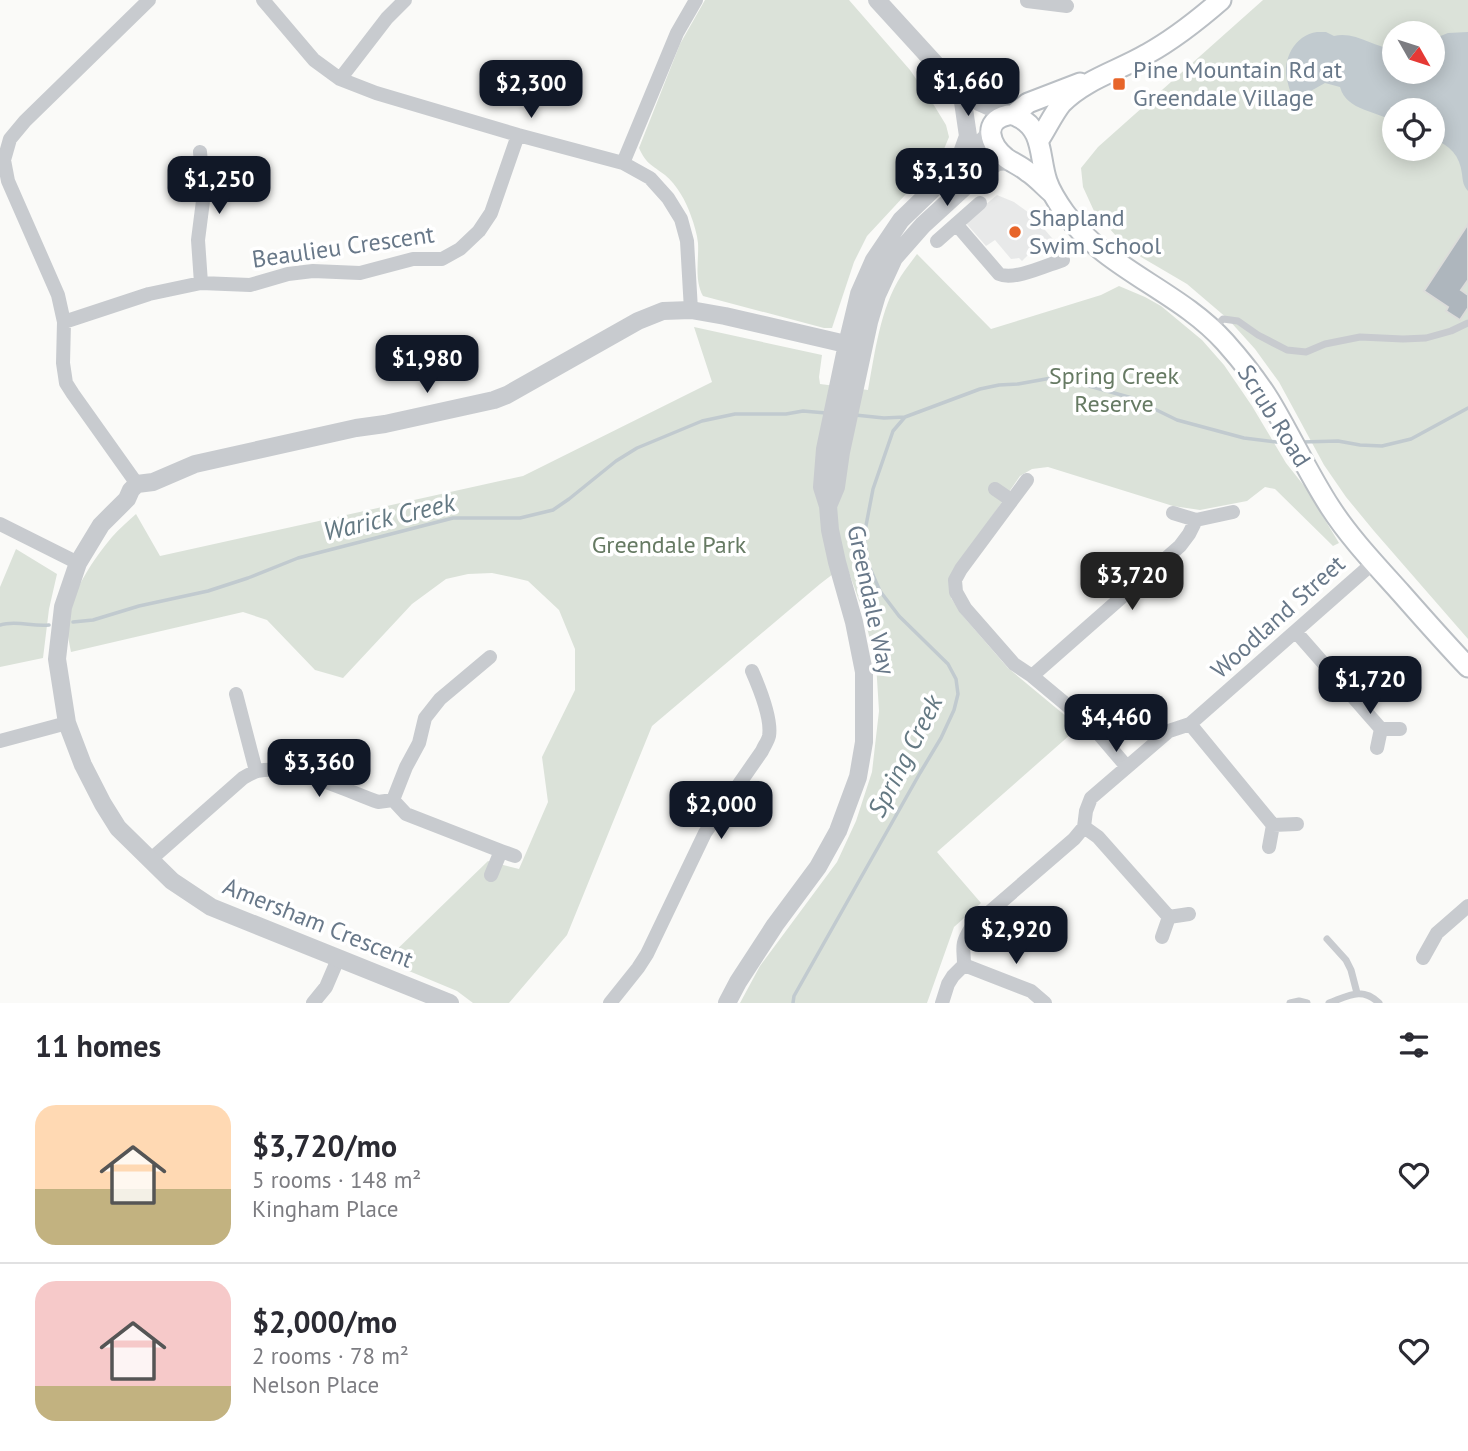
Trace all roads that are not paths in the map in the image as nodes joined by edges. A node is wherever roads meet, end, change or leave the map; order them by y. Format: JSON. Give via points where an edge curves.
{"nodes":[{"id":1,"x":149,"y":0,"type":"edge"},
{"id":2,"x":263,"y":0,"type":"edge"},
{"id":3,"x":405,"y":0,"type":"edge"},
{"id":4,"x":696,"y":0,"type":"edge"},
{"id":5,"x":877,"y":0,"type":"edge"},
{"id":6,"x":1221,"y":0,"type":"edge"},
{"id":7,"x":1027,"y":1,"type":"edge"},
{"id":8,"x":1051,"y":2,"type":"edge"},
{"id":9,"x":1067,"y":6,"type":"dead end"},
{"id":10,"x":340,"y":79,"type":"junction"},
{"id":11,"x":1094,"y":79,"type":"junction"},
{"id":12,"x":951,"y":81,"type":"junction"},
{"id":13,"x":963,"y":102,"type":"junction"},
{"id":14,"x":1011,"y":115,"type":"junction"},
{"id":15,"x":990,"y":133,"type":"junction"},
{"id":16,"x":518,"y":135,"type":"junction"},
{"id":17,"x":1040,"y":144,"type":"junction"},
{"id":18,"x":200,"y":152,"type":"dead end"},
{"id":19,"x":624,"y":163,"type":"junction"},
{"id":20,"x":1014,"y":164,"type":"junction"},
{"id":21,"x":955,"y":170,"type":"junction"},
{"id":22,"x":1052,"y":193,"type":"junction"},
{"id":23,"x":980,"y":203,"type":"dead end"},
{"id":24,"x":956,"y":224,"type":"junction"},
{"id":25,"x":937,"y":241,"type":"dead end"},
{"id":26,"x":1063,"y":260,"type":"dead end"},
{"id":27,"x":201,"y":283,"type":"junction"},
{"id":28,"x":691,"y":310,"type":"junction"},
{"id":29,"x":64,"y":322,"type":"junction"},
{"id":30,"x":1468,"y":323,"type":"edge"},
{"id":31,"x":1212,"y":330,"type":"junction"},
{"id":32,"x":855,"y":346,"type":"junction"},
{"id":33,"x":1027,"y":480,"type":"dead end"},
{"id":34,"x":137,"y":484,"type":"junction"},
{"id":35,"x":995,"y":489,"type":"dead end"},
{"id":36,"x":1011,"y":500,"type":"junction"},
{"id":37,"x":1233,"y":512,"type":"dead end"},
{"id":38,"x":1173,"y":513,"type":"dead end"},
{"id":39,"x":1196,"y":520,"type":"junction"},
{"id":40,"x":0,"y":524,"type":"edge"},
{"id":41,"x":1373,"y":563,"type":"junction"},
{"id":42,"x":78,"y":564,"type":"junction"},
{"id":43,"x":1296,"y":632,"type":"junction"},
{"id":44,"x":491,"y":657,"type":"dead end"},
{"id":45,"x":1468,"y":667,"type":"edge"},
{"id":46,"x":752,"y":671,"type":"dead end"},
{"id":47,"x":1032,"y":676,"type":"junction"},
{"id":48,"x":236,"y":694,"type":"dead end"},
{"id":49,"x":67,"y":723,"type":"junction"},
{"id":50,"x":1190,"y":724,"type":"junction"},
{"id":51,"x":1381,"y":729,"type":"junction"},
{"id":52,"x":1400,"y":729,"type":"dead end"},
{"id":53,"x":0,"y":741,"type":"edge"},
{"id":54,"x":1377,"y":748,"type":"dead end"},
{"id":55,"x":1127,"y":767,"type":"junction"},
{"id":56,"x":256,"y":771,"type":"junction"},
{"id":57,"x":393,"y":800,"type":"junction"},
{"id":58,"x":1297,"y":824,"type":"dead end"},
{"id":59,"x":1273,"y":825,"type":"junction"},
{"id":60,"x":1084,"y":827,"type":"junction"},
{"id":61,"x":1269,"y":847,"type":"dead end"},
{"id":62,"x":150,"y":860,"type":"junction"},
{"id":63,"x":491,"y":875,"type":"dead end"},
{"id":64,"x":1468,"y":906,"type":"edge"},
{"id":65,"x":1189,"y":914,"type":"dead end"},
{"id":66,"x":1169,"y":917,"type":"junction"},
{"id":67,"x":1162,"y":937,"type":"dead end"},
{"id":68,"x":1326,"y":939,"type":"dead end"},
{"id":69,"x":1423,"y":958,"type":"dead end"},
{"id":70,"x":338,"y":959,"type":"junction"},
{"id":71,"x":964,"y":965,"type":"junction"},
{"id":72,"x":1357,"y":993,"type":"junction"},
{"id":73,"x":313,"y":1003,"type":"edge"},
{"id":74,"x":450,"y":1003,"type":"edge"},
{"id":75,"x":610,"y":1003,"type":"edge"},
{"id":76,"x":727,"y":1003,"type":"edge"},
{"id":77,"x":942,"y":1003,"type":"edge"},
{"id":78,"x":1045,"y":1003,"type":"edge"},
{"id":79,"x":1290,"y":1003,"type":"edge"},
{"id":80,"x":1307,"y":1003,"type":"edge"},
{"id":81,"x":1329,"y":1003,"type":"edge"},
{"id":82,"x":1379,"y":1003,"type":"edge"}],
"edges":[{"from":1,"to":29,"type":"street","via":[[25,121],[10,139],[4,160],[8,181],[58,295]]},
{"from":2,"to":10,"type":"street","via":[[314,60]]},
{"from":3,"to":10,"type":"street"},
{"from":4,"to":19,"type":"street","via":[[677,33]]},
{"from":5,"to":12,"type":"street"},
{"from":6,"to":11,"type":"main road","via":[[1176,37]]},
{"from":7,"to":8,"type":"street"},
{"from":8,"to":9,"type":"street"},
{"from":10,"to":16,"type":"street"},
{"from":11,"to":14,"type":"main road","via":[[1028,103]]},
{"from":11,"to":17,"type":"main road","via":[[1063,102]]},
{"from":12,"to":13,"type":"street"},
{"from":12,"to":14,"type":"street","via":[[979,102]]},
{"from":13,"to":15,"type":"street"},
{"from":13,"to":21,"type":"street","via":[[968,136]]},
{"from":14,"to":15,"type":"main road","via":[[999,119]]},
{"from":14,"to":17,"type":"main road","via":[[1026,120]]},
{"from":15,"to":20,"type":"main road","via":[[993,145]]},
{"from":15,"to":21,"type":"street","name":"Greendale Way"},
{"from":16,"to":19,"type":"street"},
{"from":16,"to":27,"type":"street","name":"Beaulieu Crescent","via":[[491,213],[460,249],[442,259],[413,260],[360,273],[288,274],[250,285]]},
{"from":17,"to":20,"type":"main road","via":[[1032,163]]},
{"from":17,"to":22,"type":"main road","name":"Scrub Road"},
{"from":18,"to":27,"type":"street","via":[[204,193],[198,240]]},
{"from":19,"to":28,"type":"street","via":[[650,178],[681,219],[687,241]]},
{"from":20,"to":22,"type":"main road","name":"Scrub Road"},
{"from":20,"to":32,"type":"street","name":"Greendale Way","via":[[998,162],[970,182],[894,258]]},
{"from":21,"to":32,"type":"street","name":"Greendale Way","via":[[909,212],[883,245],[859,294]]},
{"from":22,"to":31,"type":"main road","name":"Scrub Road","via":[[1090,242]]},
{"from":23,"to":24,"type":"street"},
{"from":24,"to":25,"type":"street"},
{"from":24,"to":26,"type":"street","via":[[999,274],[1015,276]]},
{"from":27,"to":29,"type":"street","name":"Beaulieu Crescent","via":[[149,294]]},
{"from":28,"to":32,"type":"street"},
{"from":28,"to":34,"type":"street","via":[[663,311],[638,321],[494,400],[195,464]]},
{"from":29,"to":34,"type":"street","via":[[66,383]]},
{"from":30,"to":31,"type":"lane","via":[[1426,338],[1360,337],[1306,352],[1276,346],[1238,321],[1223,319]]},
{"from":31,"to":41,"type":"main road","name":"Scrub Road","via":[[1262,390],[1336,516]]},
{"from":32,"to":76,"type":"street","name":"Greendale Way","via":[[822,487],[864,671],[864,742],[858,777],[838,831],[818,867]]},
{"from":33,"to":36,"type":"street"},
{"from":34,"to":42,"type":"street","name":"Amersham Crescent","via":[[101,525]]},
{"from":35,"to":36,"type":"street"},
{"from":36,"to":47,"type":"street","via":[[961,569],[955,580],[956,592],[1004,654]]},
{"from":37,"to":39,"type":"street"},
{"from":38,"to":39,"type":"street"},
{"from":39,"to":47,"type":"street","via":[[1180,546]]},
{"from":40,"to":42,"type":"street"},
{"from":41,"to":43,"type":"street","name":"Woodland Street"},
{"from":41,"to":45,"type":"main road","name":"Scrub Road"},
{"from":42,"to":49,"type":"street","name":"Amersham Crescent","via":[[63,607],[57,659]]},
{"from":43,"to":50,"type":"street","name":"Woodland Street"},
{"from":43,"to":51,"type":"street"},
{"from":44,"to":57,"type":"street","via":[[440,699],[425,718]]},
{"from":46,"to":75,"type":"street","via":[[769,737],[705,833],[647,954]]},
{"from":47,"to":55,"type":"street","via":[[1092,726]]},
{"from":48,"to":56,"type":"street"},
{"from":49,"to":53,"type":"street"},
{"from":49,"to":62,"type":"street","name":"Amersham Crescent","via":[[83,765],[113,820]]},
{"from":50,"to":55,"type":"street","name":"Woodland Street","via":[[1169,731]]},
{"from":50,"to":59,"type":"street"},
{"from":51,"to":52,"type":"street"},
{"from":51,"to":54,"type":"street"},
{"from":55,"to":60,"type":"street","name":"Woodland Street","via":[[1091,799]]},
{"from":56,"to":57,"type":"street","via":[[297,772],[378,802]]},
{"from":56,"to":62,"type":"street"},
{"from":57,"to":63,"type":"street","via":[[406,814],[508,854]]},
{"from":58,"to":59,"type":"street"},
{"from":59,"to":61,"type":"street"},
{"from":60,"to":66,"type":"street"},
{"from":60,"to":71,"type":"street","name":"Woodland Street","via":[[971,928],[962,950]]},
{"from":62,"to":70,"type":"street","name":"Amersham Crescent","via":[[211,907]]},
{"from":64,"to":69,"type":"street","via":[[1437,933]]},
{"from":65,"to":66,"type":"street"},
{"from":66,"to":67,"type":"street"},
{"from":68,"to":72,"type":"lane","via":[[1346,960]]},
{"from":70,"to":73,"type":"street"},
{"from":70,"to":74,"type":"street","name":"Amersham Crescent"},
{"from":71,"to":77,"type":"street","name":"Woodland Street","via":[[948,984]]},
{"from":71,"to":78,"type":"street","via":[[1031,991]]},
{"from":72,"to":81,"type":"lane"},
{"from":72,"to":82,"type":"lane","via":[[1368,993]]},
{"from":79,"to":80,"type":"lane"}]}
